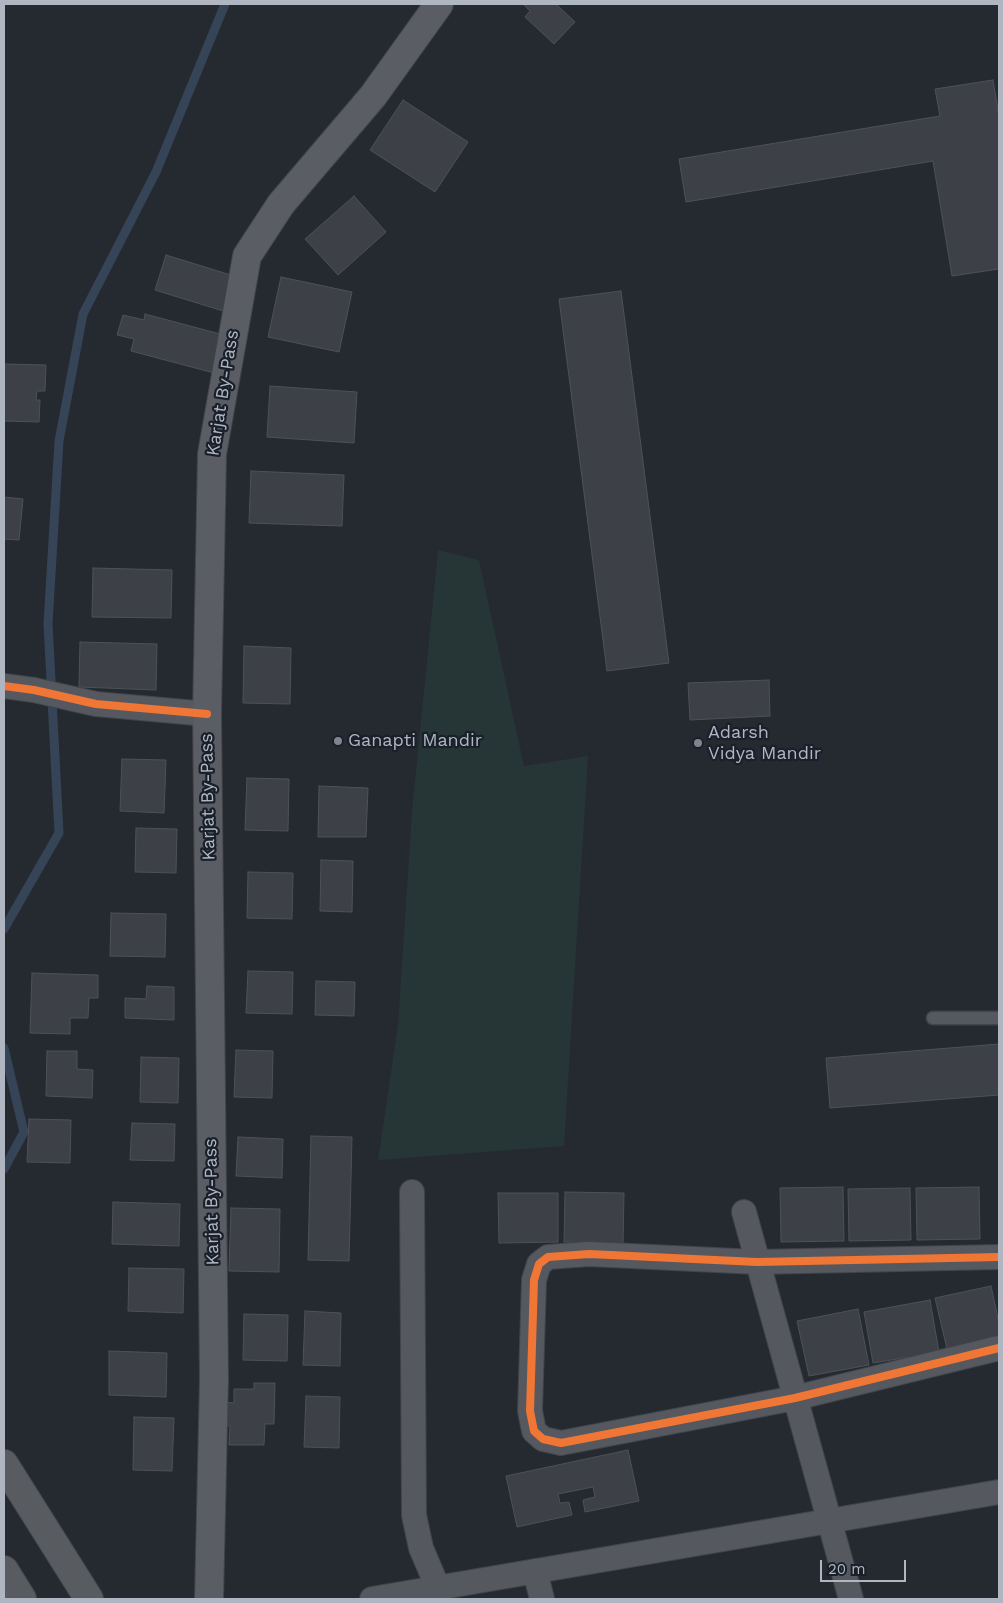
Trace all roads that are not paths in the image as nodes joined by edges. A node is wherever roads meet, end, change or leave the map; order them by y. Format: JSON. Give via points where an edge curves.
{"nodes":[{"id":1,"x":439,"y":4,"type":"edge"},
{"id":2,"x":4,"y":686,"type":"edge"},
{"id":3,"x":207,"y":714,"type":"junction"},
{"id":4,"x":933,"y":1018,"type":"dead end"},
{"id":5,"x":999,"y":1018,"type":"edge"},
{"id":6,"x":412,"y":1192,"type":"dead end"},
{"id":7,"x":744,"y":1212,"type":"dead end"},
{"id":8,"x":999,"y":1257,"type":"edge"},
{"id":9,"x":757,"y":1262,"type":"junction"},
{"id":10,"x":999,"y":1348,"type":"edge"},
{"id":11,"x":795,"y":1398,"type":"junction"},
{"id":12,"x":4,"y":1464,"type":"edge"},
{"id":13,"x":999,"y":1492,"type":"edge"},
{"id":14,"x":829,"y":1521,"type":"junction"},
{"id":15,"x":4,"y":1570,"type":"edge"},
{"id":16,"x":535,"y":1571,"type":"junction"},
{"id":17,"x":438,"y":1588,"type":"junction"},
{"id":18,"x":22,"y":1599,"type":"edge"},
{"id":19,"x":89,"y":1599,"type":"edge"},
{"id":20,"x":209,"y":1599,"type":"edge"},
{"id":21,"x":372,"y":1599,"type":"edge"},
{"id":22,"x":542,"y":1599,"type":"edge"},
{"id":23,"x":851,"y":1599,"type":"edge"}],
"edges":[{"from":1,"to":3,"type":"main road","name":"Karjat By-Pass","via":[[373,96],[281,204],[247,256],[212,454]]},
{"from":2,"to":3,"type":"street","via":[[96,704]]},
{"from":3,"to":20,"type":"main road","name":"Karjat By-Pass","via":[[214,1379]]},
{"from":4,"to":5,"type":"lane"},
{"from":6,"to":17,"type":"street","via":[[414,1515],[421,1548]]},
{"from":7,"to":9,"type":"street"},
{"from":8,"to":9,"type":"street"},
{"from":9,"to":11,"type":"street"},
{"from":9,"to":11,"type":"street","via":[[589,1254],[548,1257],[539,1264],[534,1280],[530,1411],[534,1431],[543,1439],[561,1443]]},
{"from":10,"to":11,"type":"street"},
{"from":11,"to":14,"type":"street"},
{"from":12,"to":19,"type":"main road"},
{"from":13,"to":14,"type":"street"},
{"from":14,"to":16,"type":"street"},
{"from":14,"to":23,"type":"street"},
{"from":15,"to":18,"type":"main road"},
{"from":16,"to":17,"type":"street"},
{"from":16,"to":22,"type":"street"},
{"from":17,"to":21,"type":"street"}]}
